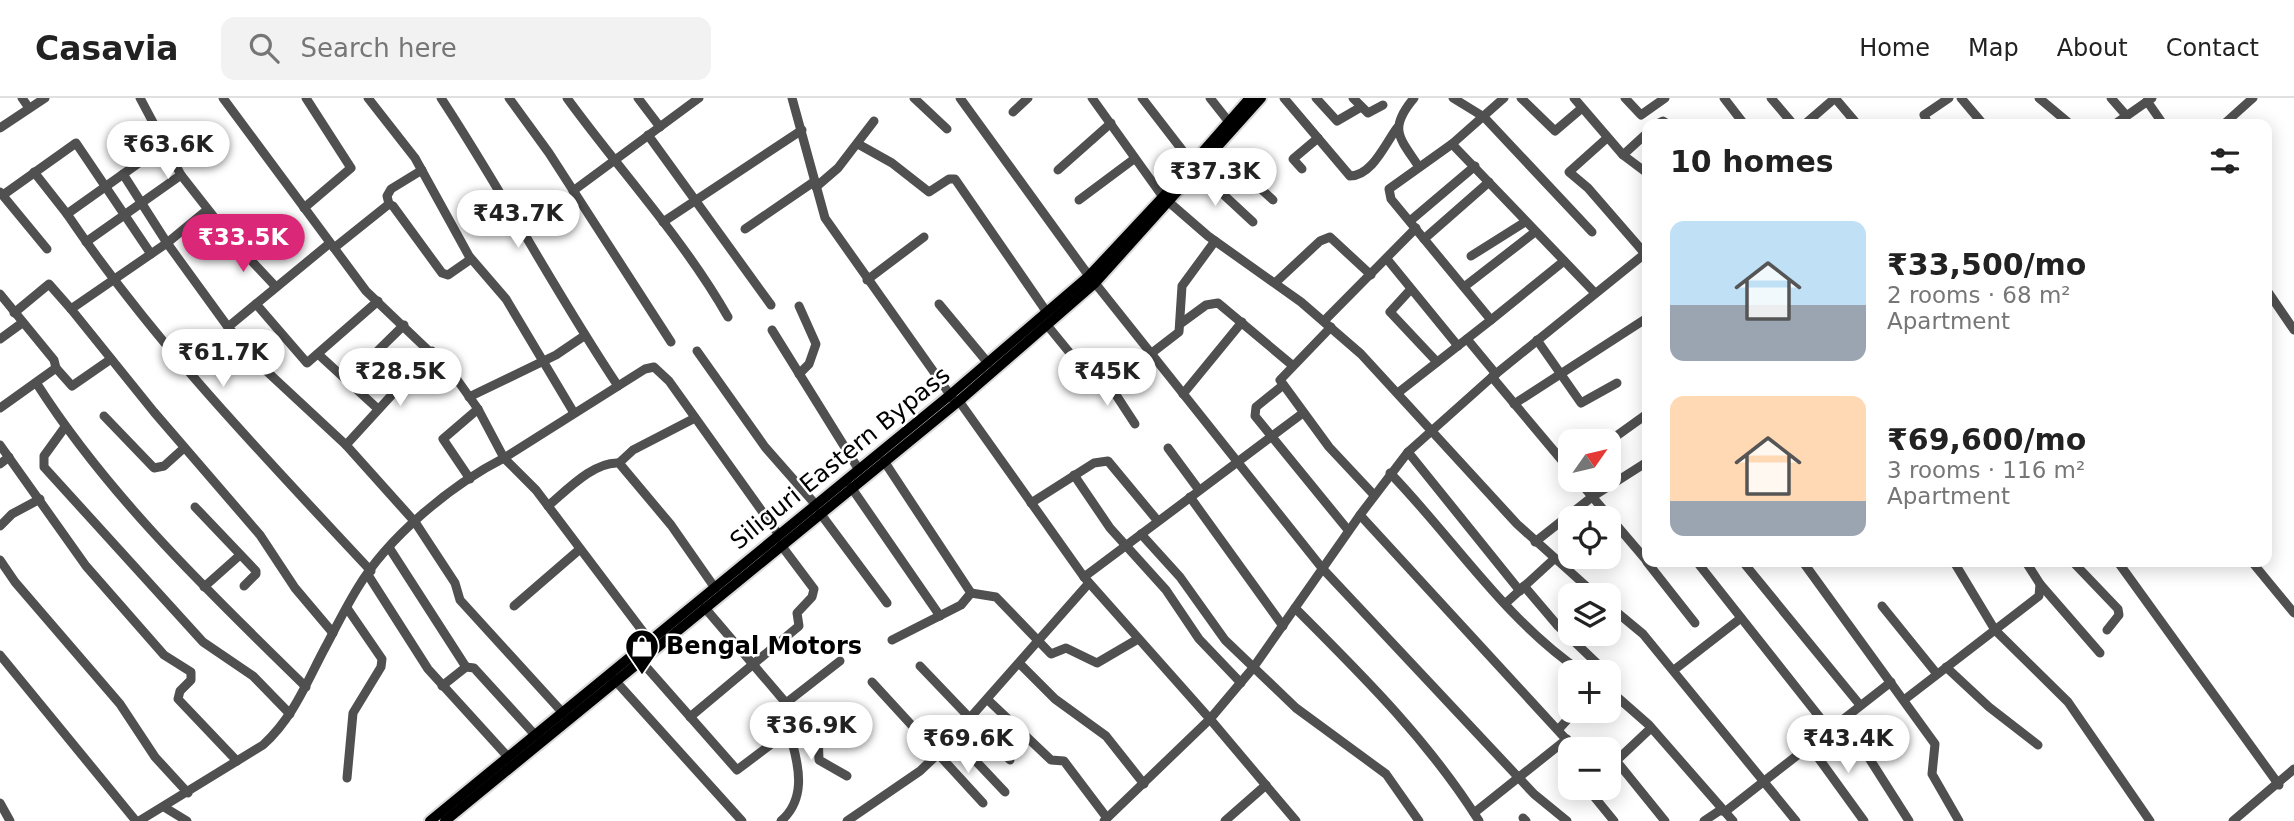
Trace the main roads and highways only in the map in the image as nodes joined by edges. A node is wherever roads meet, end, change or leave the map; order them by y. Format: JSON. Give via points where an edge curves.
{"nodes":[{"id":1,"x":1250,"y":98,"type":"edge"},
{"id":2,"x":1261,"y":98,"type":"edge"},
{"id":3,"x":1195,"y":168,"type":"junction"},
{"id":4,"x":1092,"y":279,"type":"junction"},
{"id":5,"x":955,"y":400,"type":"junction"},
{"id":6,"x":818,"y":509,"type":"junction"},
{"id":7,"x":780,"y":540,"type":"junction"},
{"id":8,"x":653,"y":645,"type":"junction"},
{"id":9,"x":613,"y":678,"type":"junction"},
{"id":10,"x":430,"y":821,"type":"edge"},
{"id":11,"x":445,"y":821,"type":"edge"}],
"edges":[{"from":1,"to":3,"type":"main road","name":"Siliguri Eastern Bypass"},
{"from":2,"to":3,"type":"main road","name":"Siliguri Eastern Bypass"},
{"from":3,"to":4,"type":"main road","name":"Siliguri Eastern Bypass"},
{"from":4,"to":5,"type":"main road","name":"Siliguri Eastern Bypass","via":[[1047,325]]},
{"from":4,"to":5,"type":"main road","name":"Siliguri Eastern Bypass","via":[[1046,311]]},
{"from":5,"to":6,"type":"main road","name":"Siliguri Eastern Bypass","via":[[884,461]]},
{"from":5,"to":6,"type":"main road","name":"Siliguri Eastern Bypass","via":[[859,470]]},
{"from":6,"to":7,"type":"main road","name":"Siliguri Eastern Bypass"},
{"from":7,"to":8,"type":"main road","name":"Siliguri Eastern Bypass","via":[[715,588]]},
{"from":7,"to":8,"type":"main road","name":"Siliguri Eastern Bypass","via":[[705,608]]},
{"from":8,"to":9,"type":"main road","name":"Siliguri Eastern Bypass"},
{"from":8,"to":9,"type":"main road","name":"Siliguri Eastern Bypass","via":[[641,661]]},
{"from":9,"to":10,"type":"main road","name":"Siliguri Eastern Bypass"},
{"from":9,"to":11,"type":"main road","name":"Siliguri Eastern Bypass"}]}
